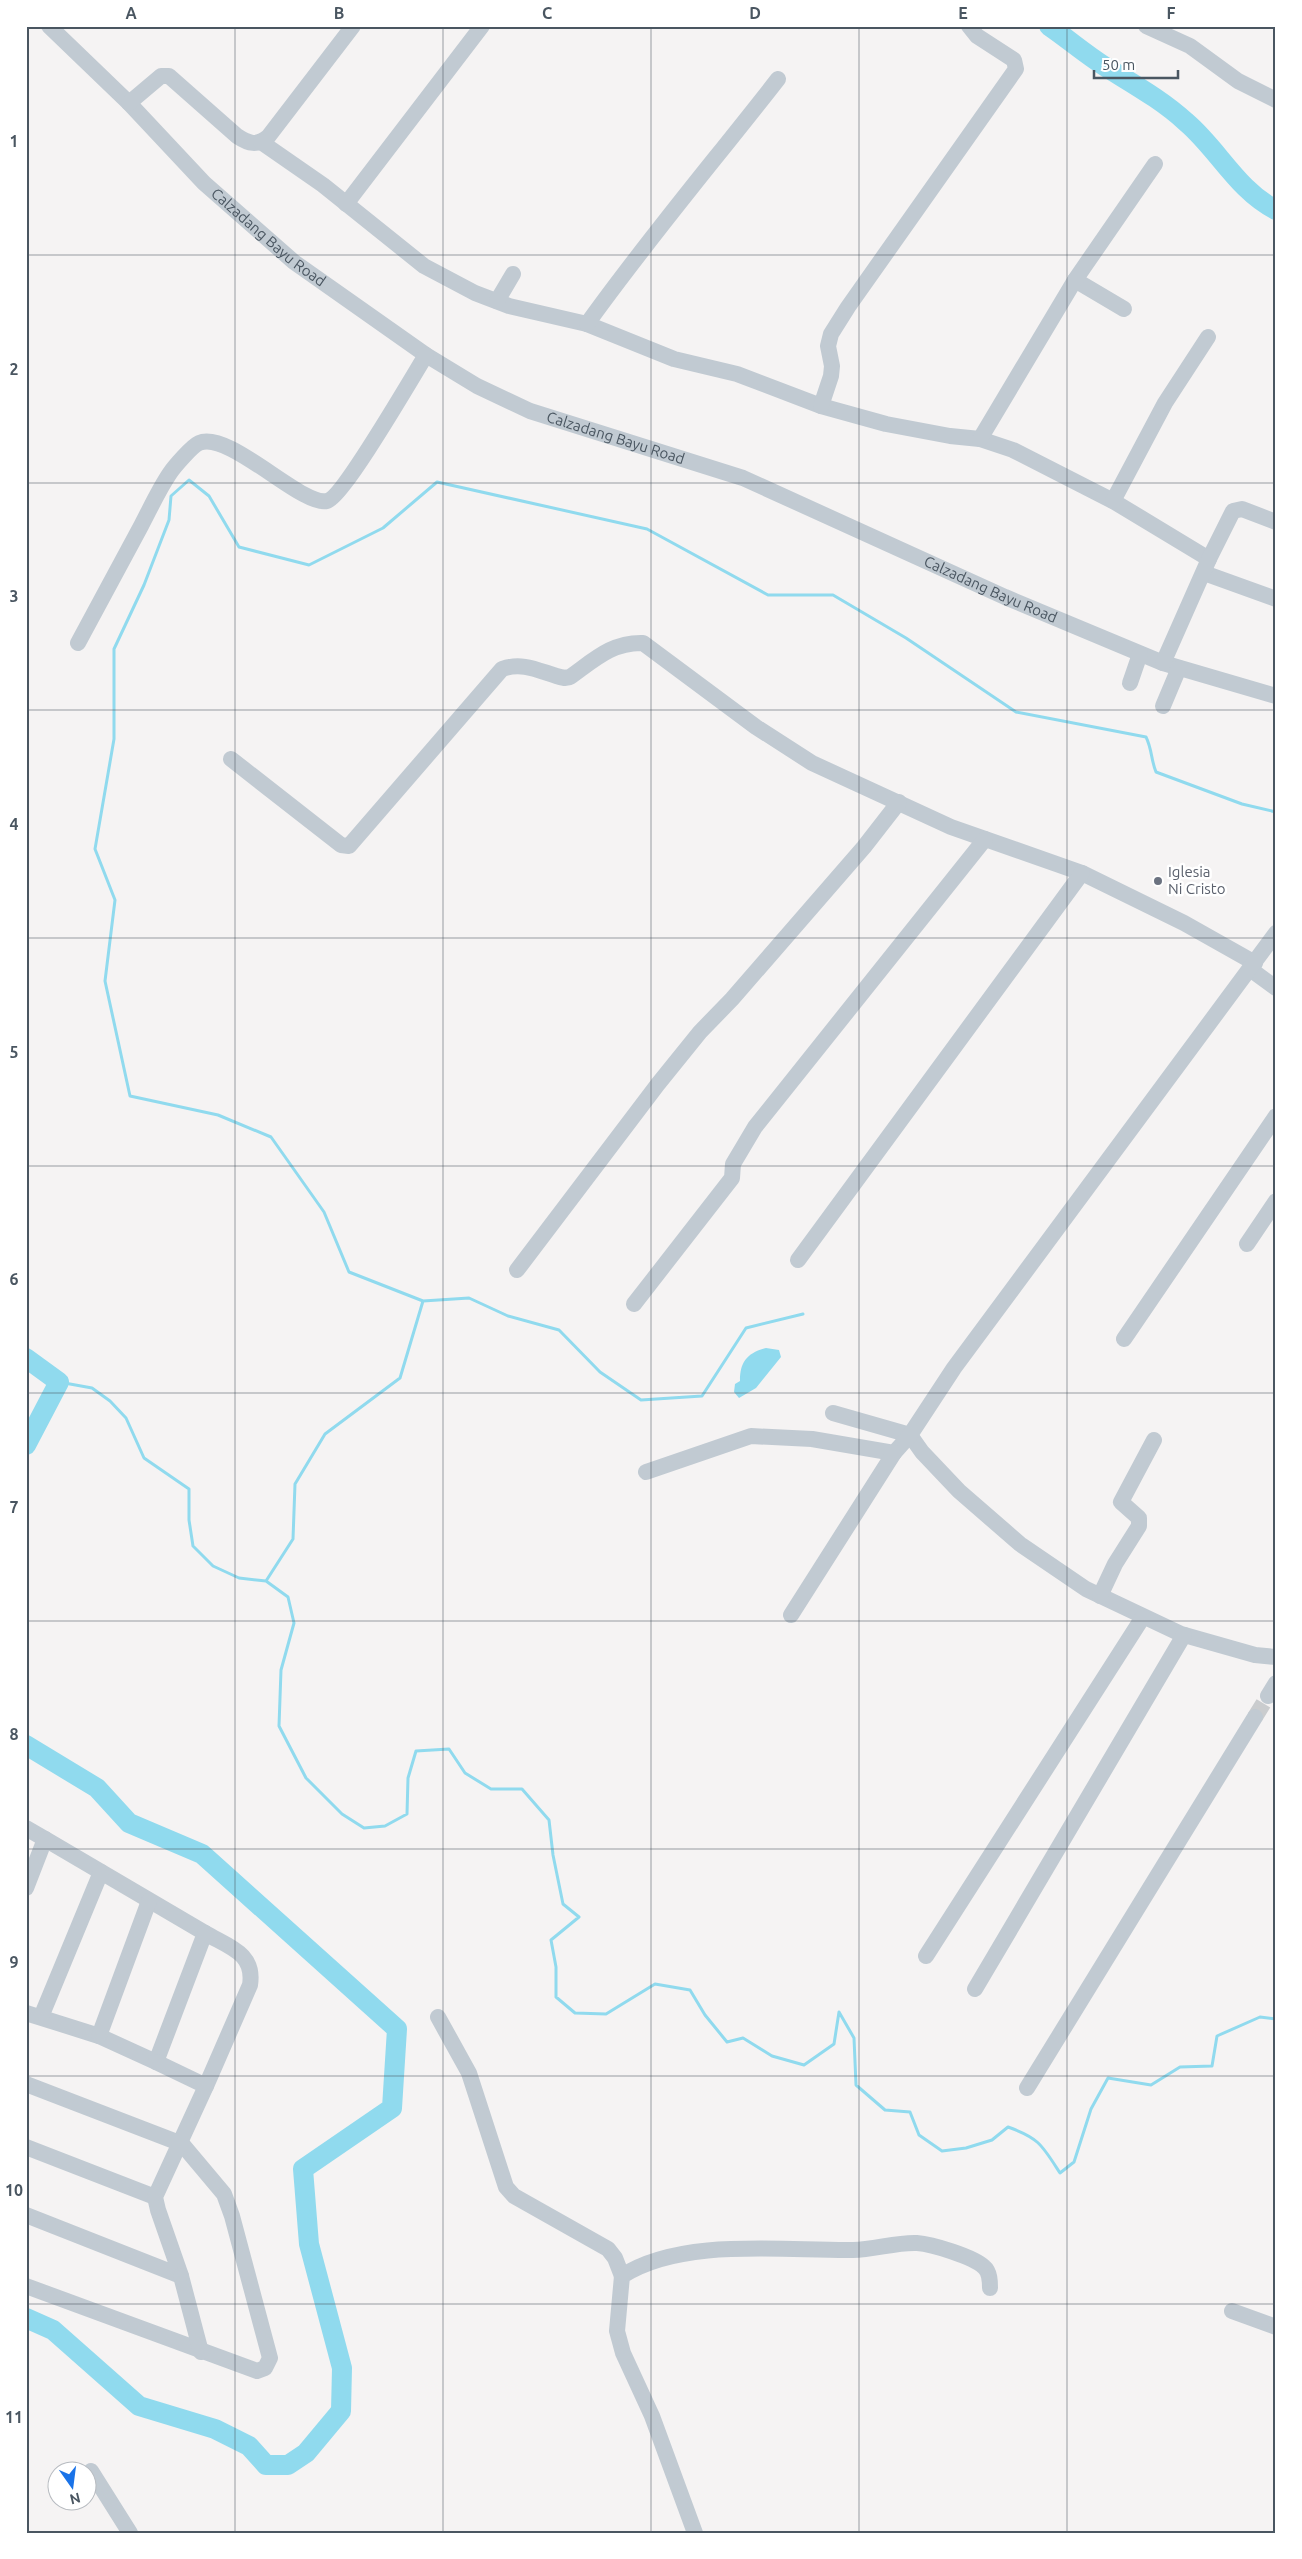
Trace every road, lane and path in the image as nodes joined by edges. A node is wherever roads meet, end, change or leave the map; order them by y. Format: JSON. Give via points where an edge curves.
{"nodes":[{"id":1,"x":49,"y":26,"type":"edge"},
{"id":2,"x":353,"y":26,"type":"edge"},
{"id":3,"x":482,"y":26,"type":"edge"},
{"id":4,"x":969,"y":26,"type":"edge"},
{"id":5,"x":1146,"y":26,"type":"edge"},
{"id":6,"x":778,"y":79,"type":"dead end"},
{"id":7,"x":1276,"y":100,"type":"edge"},
{"id":8,"x":129,"y":103,"type":"junction"},
{"id":9,"x":261,"y":142,"type":"junction"},
{"id":10,"x":1155,"y":164,"type":"dead end"},
{"id":11,"x":346,"y":204,"type":"junction"},
{"id":12,"x":513,"y":274,"type":"dead end"},
{"id":13,"x":1075,"y":280,"type":"junction"},
{"id":14,"x":497,"y":302,"type":"junction"},
{"id":15,"x":1124,"y":309,"type":"dead end"},
{"id":16,"x":587,"y":324,"type":"junction"},
{"id":17,"x":1208,"y":338,"type":"dead end"},
{"id":18,"x":426,"y":355,"type":"junction"},
{"id":19,"x":821,"y":406,"type":"junction"},
{"id":20,"x":980,"y":439,"type":"junction"},
{"id":21,"x":1113,"y":501,"type":"junction"},
{"id":22,"x":1276,"y":522,"type":"edge"},
{"id":23,"x":1207,"y":566,"type":"junction"},
{"id":24,"x":1276,"y":599,"type":"edge"},
{"id":25,"x":78,"y":643,"type":"dead end"},
{"id":26,"x":1140,"y":654,"type":"junction"},
{"id":27,"x":1163,"y":663,"type":"junction"},
{"id":28,"x":1179,"y":668,"type":"junction"},
{"id":29,"x":1130,"y":683,"type":"dead end"},
{"id":30,"x":1276,"y":696,"type":"edge"},
{"id":31,"x":1162,"y":706,"type":"dead end"},
{"id":32,"x":231,"y":759,"type":"dead end"},
{"id":33,"x":899,"y":802,"type":"junction"},
{"id":34,"x":985,"y":839,"type":"junction"},
{"id":35,"x":1082,"y":873,"type":"junction"},
{"id":36,"x":1276,"y":934,"type":"edge"},
{"id":37,"x":1252,"y":966,"type":"junction"},
{"id":38,"x":1276,"y":988,"type":"edge"},
{"id":39,"x":1276,"y":1116,"type":"edge"},
{"id":40,"x":1276,"y":1201,"type":"edge"},
{"id":41,"x":1247,"y":1244,"type":"dead end"},
{"id":42,"x":798,"y":1260,"type":"dead end"},
{"id":43,"x":518,"y":1270,"type":"dead end"},
{"id":44,"x":634,"y":1304,"type":"dead end"},
{"id":45,"x":1124,"y":1339,"type":"dead end"},
{"id":46,"x":833,"y":1413,"type":"dead end"},
{"id":47,"x":910,"y":1435,"type":"junction"},
{"id":48,"x":1154,"y":1440,"type":"dead end"},
{"id":49,"x":894,"y":1453,"type":"junction"},
{"id":50,"x":646,"y":1472,"type":"dead end"},
{"id":51,"x":1100,"y":1596,"type":"junction"},
{"id":52,"x":791,"y":1614,"type":"dead end"},
{"id":53,"x":1143,"y":1617,"type":"junction"},
{"id":54,"x":1184,"y":1635,"type":"junction"},
{"id":55,"x":1276,"y":1657,"type":"edge"},
{"id":56,"x":1255,"y":1718,"type":"tunnel mouth"},
{"id":57,"x":26,"y":1828,"type":"edge"},
{"id":58,"x":44,"y":1839,"type":"junction"},
{"id":59,"x":101,"y":1872,"type":"junction"},
{"id":60,"x":26,"y":1888,"type":"edge"},
{"id":61,"x":149,"y":1901,"type":"junction"},
{"id":62,"x":205,"y":1933,"type":"junction"},
{"id":63,"x":926,"y":1956,"type":"dead end"},
{"id":64,"x":975,"y":1989,"type":"dead end"},
{"id":65,"x":34,"y":2015,"type":"edge"},
{"id":66,"x":438,"y":2018,"type":"dead end"},
{"id":67,"x":100,"y":2036,"type":"junction"},
{"id":68,"x":156,"y":2062,"type":"junction"},
{"id":69,"x":26,"y":2084,"type":"edge"},
{"id":70,"x":206,"y":2086,"type":"junction"},
{"id":71,"x":1027,"y":2088,"type":"dead end"},
{"id":72,"x":182,"y":2144,"type":"junction"},
{"id":73,"x":26,"y":2147,"type":"edge"},
{"id":74,"x":155,"y":2197,"type":"junction"},
{"id":75,"x":26,"y":2215,"type":"edge"},
{"id":76,"x":181,"y":2276,"type":"junction"},
{"id":77,"x":622,"y":2276,"type":"junction"},
{"id":78,"x":26,"y":2286,"type":"edge"},
{"id":79,"x":990,"y":2288,"type":"dead end"},
{"id":80,"x":1232,"y":2311,"type":"dead end"},
{"id":81,"x":1276,"y":2327,"type":"edge"},
{"id":82,"x":201,"y":2352,"type":"junction"},
{"id":83,"x":98,"y":2482,"type":"edge"},
{"id":84,"x":130,"y":2533,"type":"edge"},
{"id":85,"x":695,"y":2533,"type":"edge"}],
"edges":[{"from":1,"to":8,"type":"street","name":"Calzadang Bayu Road"},
{"from":2,"to":9,"type":"street"},
{"from":3,"to":11,"type":"street"},
{"from":4,"to":19,"type":"street","via":[[977,36],[1014,60],[1016,69],[836,327],[828,346],[831,376]]},
{"from":5,"to":7,"type":"street","via":[[1190,46],[1238,81]]},
{"from":6,"to":16,"type":"street","via":[[640,250]]},
{"from":8,"to":9,"type":"street","via":[[161,76],[169,76],[237,136],[247,143]]},
{"from":8,"to":18,"type":"street","name":"Calzadang Bayu Road","via":[[204,183],[294,262]]},
{"from":9,"to":11,"type":"street"},
{"from":10,"to":13,"type":"street"},
{"from":11,"to":14,"type":"street","via":[[424,266]]},
{"from":12,"to":14,"type":"street"},
{"from":13,"to":15,"type":"street"},
{"from":13,"to":20,"type":"street"},
{"from":14,"to":16,"type":"street"},
{"from":16,"to":19,"type":"street","via":[[674,359],[737,374]]},
{"from":17,"to":21,"type":"street","via":[[1165,403]]},
{"from":18,"to":25,"type":"street","via":[[333,499],[324,502],[311,498],[250,459],[222,446],[198,443],[170,473]]},
{"from":18,"to":26,"type":"street","name":"Calzadang Bayu Road","via":[[477,386],[530,411],[743,478],[1005,597]]},
{"from":19,"to":20,"type":"street","via":[[886,424]]},
{"from":20,"to":21,"type":"street","via":[[1028,455]]},
{"from":21,"to":23,"type":"street"},
{"from":22,"to":23,"type":"street","via":[[1237,509]]},
{"from":23,"to":24,"type":"street"},
{"from":23,"to":27,"type":"street"},
{"from":26,"to":27,"type":"street","name":"Calzadang Bayu Road"},
{"from":26,"to":29,"type":"street"},
{"from":27,"to":28,"type":"street","name":"Calzadang Bayu Road"},
{"from":28,"to":30,"type":"street","name":"Calzadang Bayu Road"},
{"from":28,"to":31,"type":"street"},
{"from":32,"to":33,"type":"street","via":[[341,845],[349,846],[502,669],[514,665],[529,666],[564,678],[570,677],[615,646],[627,642],[643,643],[756,727],[812,763]]},
{"from":33,"to":34,"type":"street"},
{"from":33,"to":43,"type":"street","via":[[664,1076]]},
{"from":34,"to":35,"type":"street"},
{"from":34,"to":44,"type":"street","via":[[755,1127],[733,1164],[732,1178]]},
{"from":35,"to":37,"type":"street","via":[[1184,923]]},
{"from":35,"to":42,"type":"street"},
{"from":36,"to":37,"type":"street"},
{"from":37,"to":38,"type":"street"},
{"from":37,"to":47,"type":"street","via":[[954,1368]]},
{"from":39,"to":45,"type":"street"},
{"from":40,"to":41,"type":"street"},
{"from":46,"to":47,"type":"street"},
{"from":47,"to":49,"type":"street"},
{"from":47,"to":51,"type":"street","via":[[959,1490],[1020,1544],[1073,1582]]},
{"from":48,"to":51,"type":"street","via":[[1120,1502],[1138,1518],[1139,1526]]},
{"from":49,"to":50,"type":"street","via":[[812,1439],[751,1436]]},
{"from":49,"to":52,"type":"street"},
{"from":51,"to":53,"type":"street"},
{"from":53,"to":54,"type":"street"},
{"from":53,"to":63,"type":"street"},
{"from":54,"to":55,"type":"street"},
{"from":54,"to":64,"type":"street"},
{"from":56,"to":71,"type":"street"},
{"from":57,"to":58,"type":"street"},
{"from":58,"to":59,"type":"street"},
{"from":58,"to":60,"type":"street"},
{"from":59,"to":61,"type":"street"},
{"from":59,"to":65,"type":"street"},
{"from":61,"to":62,"type":"street"},
{"from":61,"to":67,"type":"street"},
{"from":62,"to":68,"type":"street"},
{"from":62,"to":70,"type":"street","via":[[239,1953],[252,1973],[250,1985]]},
{"from":65,"to":67,"type":"street"},
{"from":66,"to":77,"type":"street","via":[[469,2073],[506,2186],[514,2196],[608,2249]]},
{"from":67,"to":68,"type":"street"},
{"from":68,"to":70,"type":"street"},
{"from":69,"to":72,"type":"street"},
{"from":70,"to":72,"type":"street"},
{"from":72,"to":74,"type":"street"},
{"from":72,"to":82,"type":"street","via":[[224,2194],[270,2358],[265,2368],[257,2371]]},
{"from":73,"to":74,"type":"street"},
{"from":74,"to":76,"type":"street"},
{"from":75,"to":76,"type":"street"},
{"from":76,"to":82,"type":"street"},
{"from":77,"to":79,"type":"street","via":[[655,2259],[731,2248],[855,2250],[917,2243],[948,2250],[985,2267]]},
{"from":77,"to":85,"type":"street","via":[[617,2331],[623,2353],[652,2416]]},
{"from":78,"to":82,"type":"street"},
{"from":80,"to":81,"type":"street"},
{"from":83,"to":84,"type":"street"}]}
